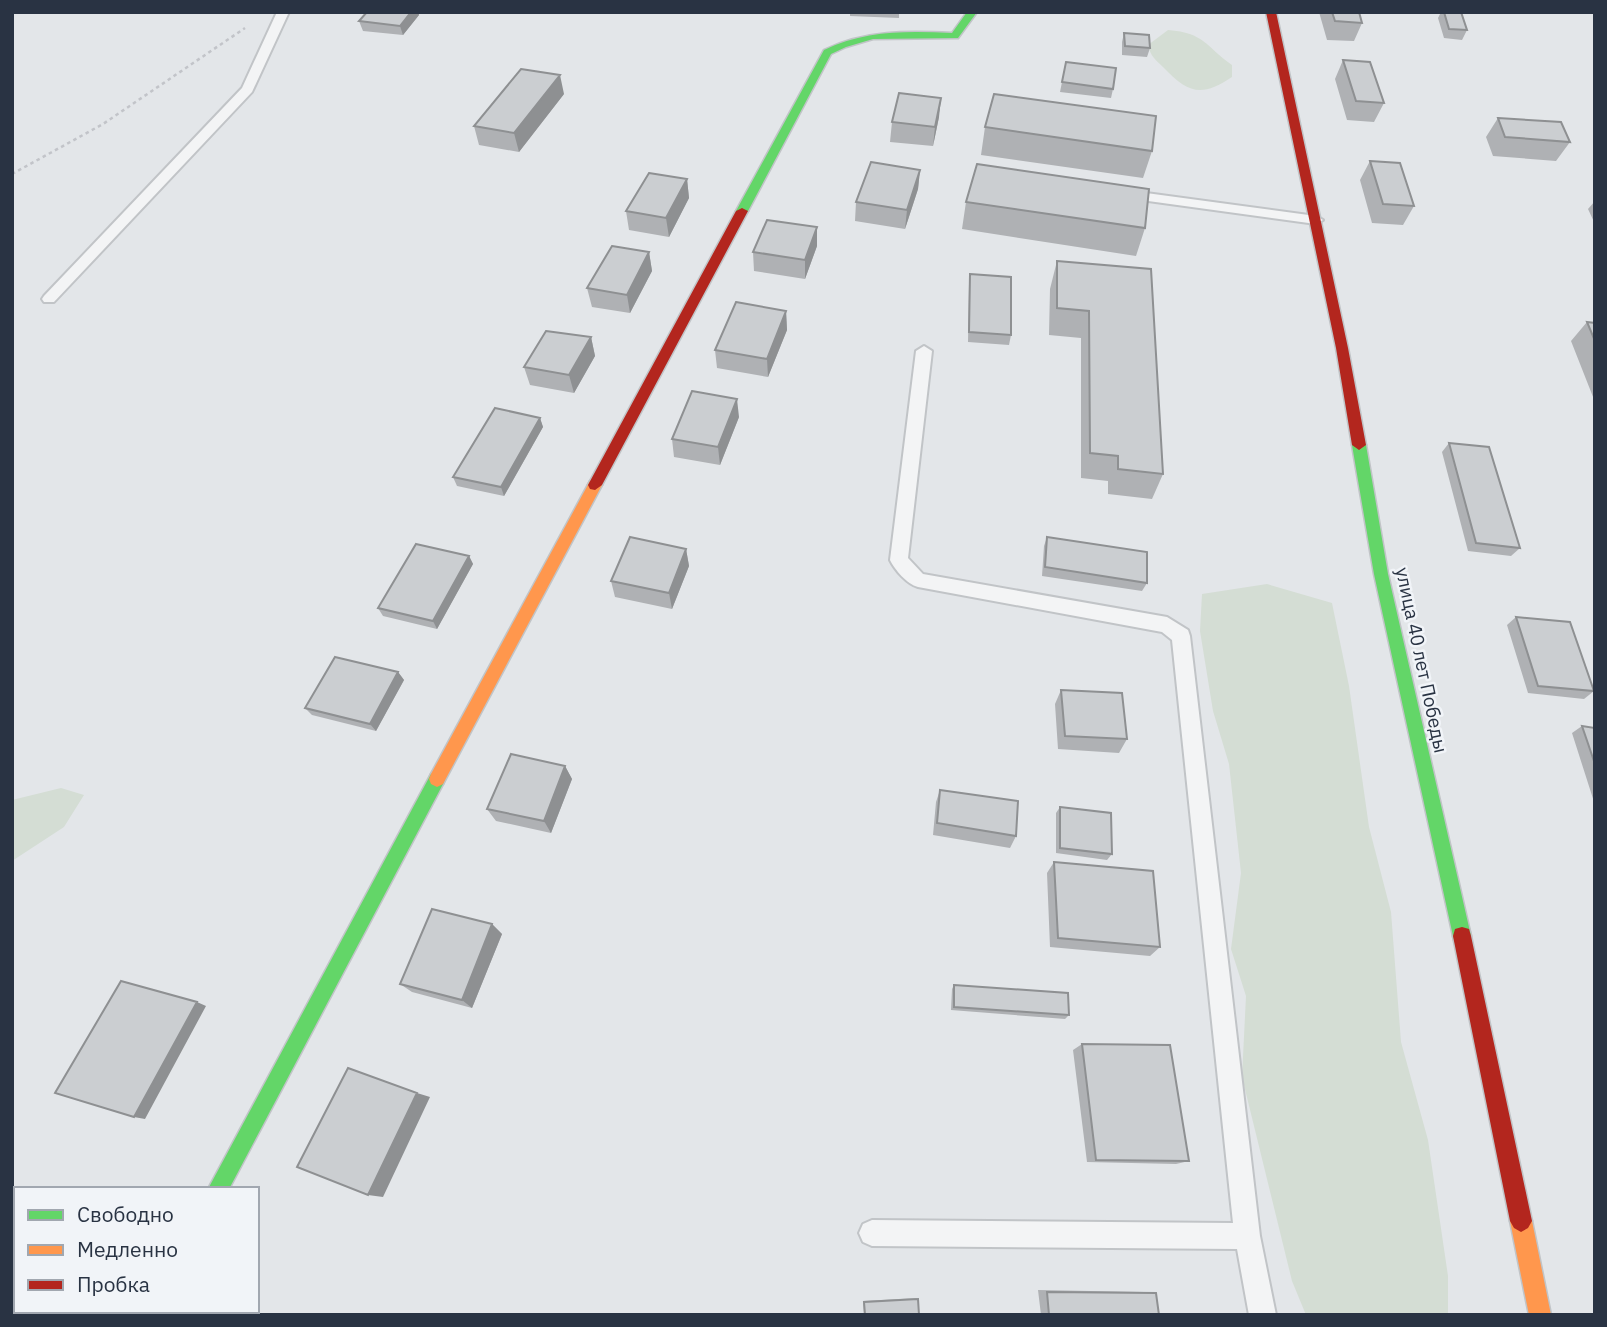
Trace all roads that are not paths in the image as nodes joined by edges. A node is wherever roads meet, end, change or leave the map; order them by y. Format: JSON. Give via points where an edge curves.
{"nodes":[{"id":1,"x":283,"y":12,"type":"edge"},
{"id":2,"x":972,"y":12,"type":"edge"},
{"id":3,"x":1270,"y":12,"type":"edge"},
{"id":4,"x":1105,"y":191,"type":"edge"},
{"id":5,"x":1316,"y":220,"type":"junction"},
{"id":6,"x":49,"y":299,"type":"dead end"},
{"id":7,"x":924,"y":351,"type":"dead end"},
{"id":8,"x":219,"y":1187,"type":"edge"},
{"id":9,"x":872,"y":1233,"type":"dead end"},
{"id":10,"x":1247,"y":1236,"type":"junction"},
{"id":11,"x":1263,"y":1315,"type":"edge"},
{"id":12,"x":1539,"y":1315,"type":"edge"}],
"edges":[{"from":1,"to":6,"type":"lane","via":[[248,89]]},
{"from":2,"to":8,"type":"street","via":[[955,36],[861,35],[827,52]]},
{"from":3,"to":5,"type":"street","name":"улица 40 лет Победы"},
{"from":4,"to":5,"type":"lane"},
{"from":5,"to":12,"type":"street","name":"улица 40 лет Победы","via":[[1381,575],[1478,1010]]},
{"from":7,"to":10,"type":"lane","via":[[899,561],[918,580],[1167,625],[1181,636]]},
{"from":9,"to":10,"type":"lane"},
{"from":10,"to":11,"type":"lane"}]}
